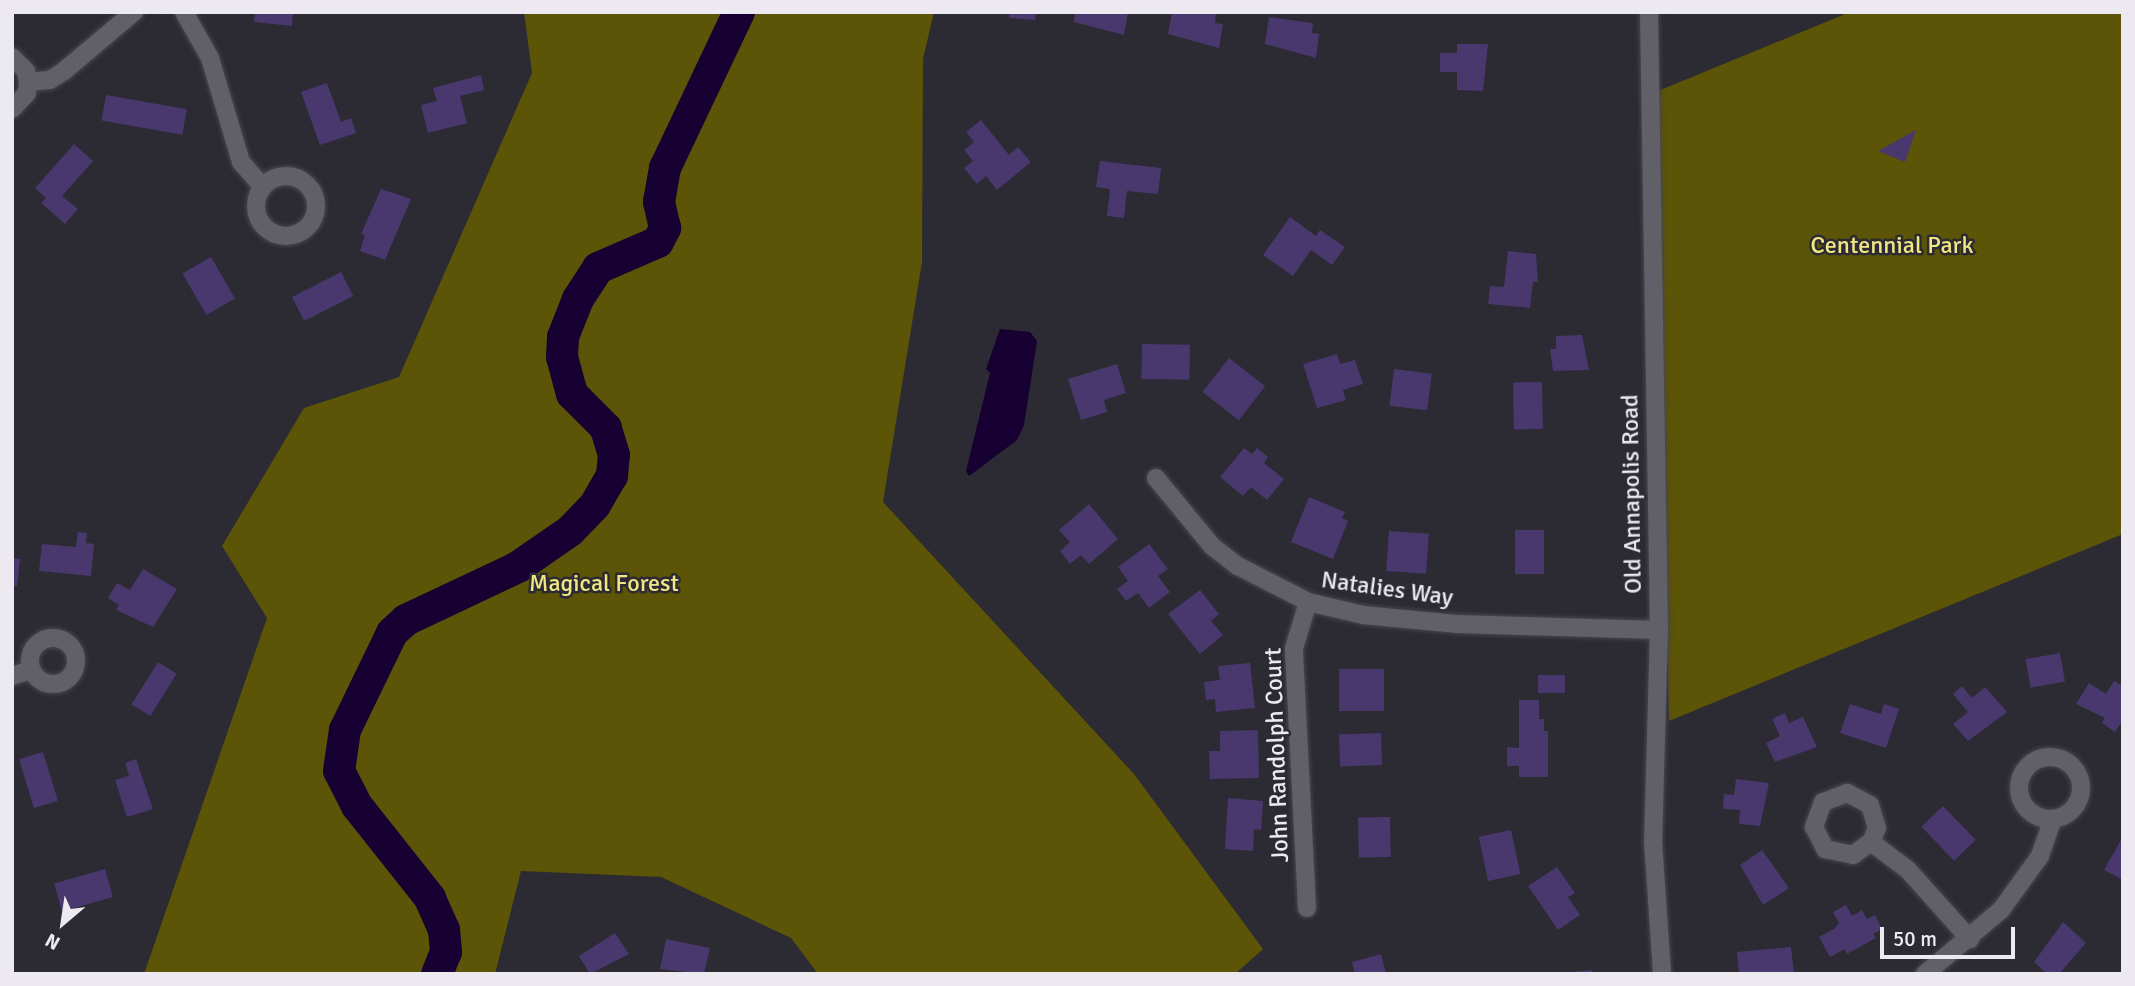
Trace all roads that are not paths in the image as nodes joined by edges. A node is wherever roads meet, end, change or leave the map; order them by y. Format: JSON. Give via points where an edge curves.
{"nodes":[{"id":1,"x":134,"y":12,"type":"edge"},
{"id":2,"x":184,"y":12,"type":"edge"},
{"id":3,"x":1648,"y":12,"type":"edge"},
{"id":4,"x":12,"y":57,"type":"edge"},
{"id":5,"x":28,"y":82,"type":"junction"},
{"id":6,"x":12,"y":109,"type":"edge"},
{"id":7,"x":263,"y":187,"type":"dead end"},
{"id":8,"x":1156,"y":478,"type":"dead end"},
{"id":9,"x":1308,"y":602,"type":"junction"},
{"id":10,"x":1659,"y":630,"type":"junction"},
{"id":11,"x":31,"y":670,"type":"dead end"},
{"id":12,"x":12,"y":676,"type":"edge"},
{"id":13,"x":2053,"y":819,"type":"dead end"},
{"id":14,"x":1871,"y":842,"type":"dead end"},
{"id":15,"x":1307,"y":908,"type":"dead end"},
{"id":16,"x":1970,"y":939,"type":"junction"},
{"id":17,"x":1661,"y":974,"type":"edge"},
{"id":18,"x":1925,"y":974,"type":"edge"}],
"edges":[{"from":1,"to":5,"type":"street","via":[[64,71],[50,80]]},
{"from":2,"to":7,"type":"street","via":[[210,58],[242,162]]},
{"from":3,"to":10,"type":"street","name":"Old Annapolis Road"},
{"from":4,"to":5,"type":"street","via":[[26,71]]},
{"from":5,"to":6,"type":"street","via":[[27,93]]},
{"from":8,"to":9,"type":"street","name":"Natalies Way","via":[[1212,546],[1250,573]]},
{"from":9,"to":10,"type":"street","name":"Natalies Way","via":[[1363,615],[1456,624]]},
{"from":9,"to":15,"type":"street","name":"John Randolph Court","via":[[1294,648]]},
{"from":10,"to":17,"type":"street","name":"Old Annapolis Road","via":[[1653,841]]},
{"from":11,"to":12,"type":"street"},
{"from":13,"to":16,"type":"street","via":[[2028,877]]},
{"from":14,"to":16,"type":"street","via":[[1908,870]]},
{"from":16,"to":18,"type":"street"}]}
